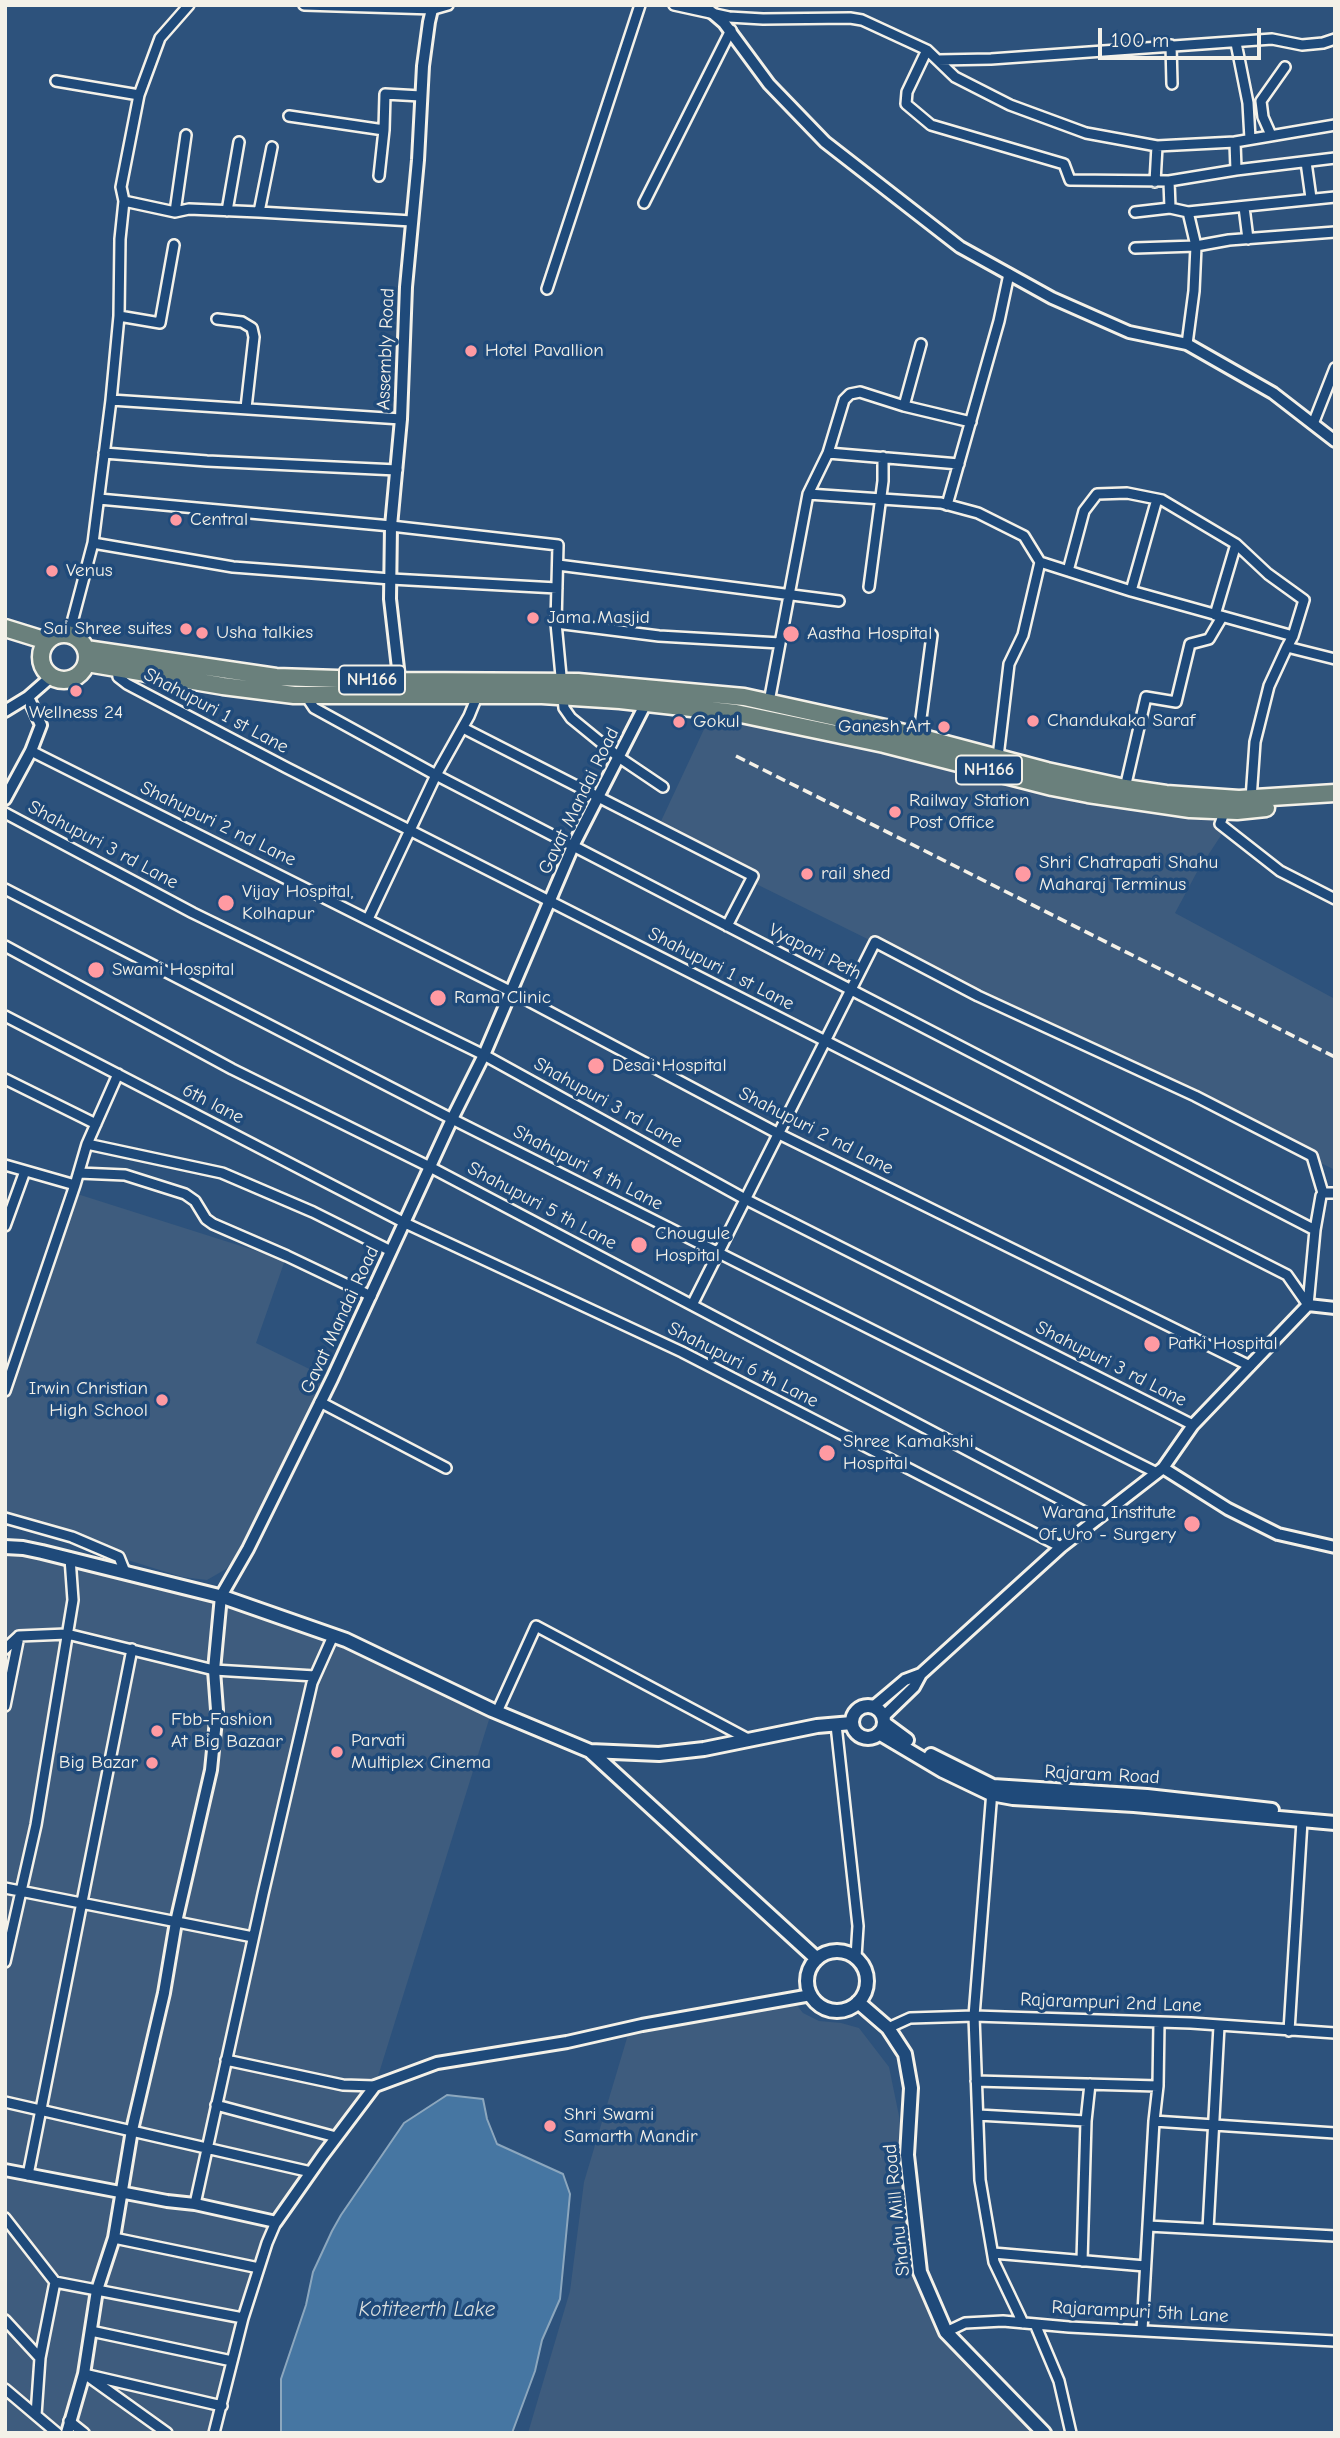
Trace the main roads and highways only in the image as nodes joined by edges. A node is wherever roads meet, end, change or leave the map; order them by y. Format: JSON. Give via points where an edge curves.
{"nodes":[{"id":1,"x":5,"y":628,"type":"edge"},
{"id":2,"x":5,"y":636,"type":"edge"},
{"id":3,"x":44,"y":645,"type":"junction"},
{"id":4,"x":85,"y":662,"type":"junction"},
{"id":5,"x":400,"y":688,"type":"junction"},
{"id":6,"x":561,"y":690,"type":"junction"},
{"id":7,"x":918,"y":744,"type":"junction"},
{"id":8,"x":1335,"y":793,"type":"edge"},
{"id":9,"x":1335,"y":801,"type":"edge"},
{"id":10,"x":1226,"y":805,"type":"junction"},
{"id":11,"x":5,"y":1547,"type":"edge"},
{"id":12,"x":852,"y":1723,"type":"junction"},
{"id":13,"x":882,"y":1724,"type":"junction"},
{"id":14,"x":590,"y":1751,"type":"junction"},
{"id":15,"x":992,"y":1790,"type":"junction"},
{"id":16,"x":1335,"y":1815,"type":"edge"},
{"id":17,"x":1335,"y":1824,"type":"edge"},
{"id":18,"x":817,"y":1959,"type":"junction"},
{"id":19,"x":858,"y":2001,"type":"junction"},
{"id":20,"x":1044,"y":2433,"type":"edge"}],
"edges":[{"from":1,"to":3,"type":"highway"},
{"from":2,"to":3,"type":"highway"},
{"from":3,"to":4,"type":"highway","via":[[60,634],[69,634],[81,641]]},
{"from":3,"to":4,"type":"highway","number":"NH166","via":[[41,662],[52,676],[64,680]]},
{"from":4,"to":5,"type":"highway","number":"NH166"},
{"from":4,"to":5,"type":"highway","number":"NH166","via":[[306,696]]},
{"from":5,"to":6,"type":"highway","number":"NH166","via":[[478,694]]},
{"from":5,"to":6,"type":"highway","number":"NH166","via":[[517,680]]},
{"from":6,"to":7,"type":"highway","number":"NH166"},
{"from":6,"to":7,"type":"highway","number":"NH166","via":[[735,696]]},
{"from":7,"to":10,"type":"highway","number":"NH166"},
{"from":7,"to":10,"type":"highway","number":"NH166","via":[[1088,794],[1166,806]]},
{"from":8,"to":10,"type":"highway","number":"NH166"},
{"from":9,"to":10,"type":"highway","number":"NH166"},
{"from":11,"to":14,"type":"main road","via":[[70,1558],[221,1597],[333,1636]]},
{"from":12,"to":13,"type":"main road","via":[[865,1737]]},
{"from":12,"to":13,"type":"main road","via":[[853,1715],[868,1706]]},
{"from":12,"to":14,"type":"main road","via":[[659,1754]]},
{"from":13,"to":15,"type":"main road","name":"Rajaram Road"},
{"from":14,"to":18,"type":"main road"},
{"from":15,"to":16,"type":"main road","name":"Rajaram Road","via":[[1147,1796]]},
{"from":15,"to":17,"type":"main road","via":[[1013,1798]]},
{"from":18,"to":19,"type":"main road","via":[[835,1951],[856,1957],[867,1982]]},
{"from":18,"to":19,"type":"main road","via":[[808,1976],[811,1994],[834,2010],[844,2010]]},
{"from":19,"to":20,"type":"main road","name":"Shahu Mill Road","via":[[888,2028],[905,2054],[911,2088],[907,2155],[920,2272],[946,2332]]}]}
